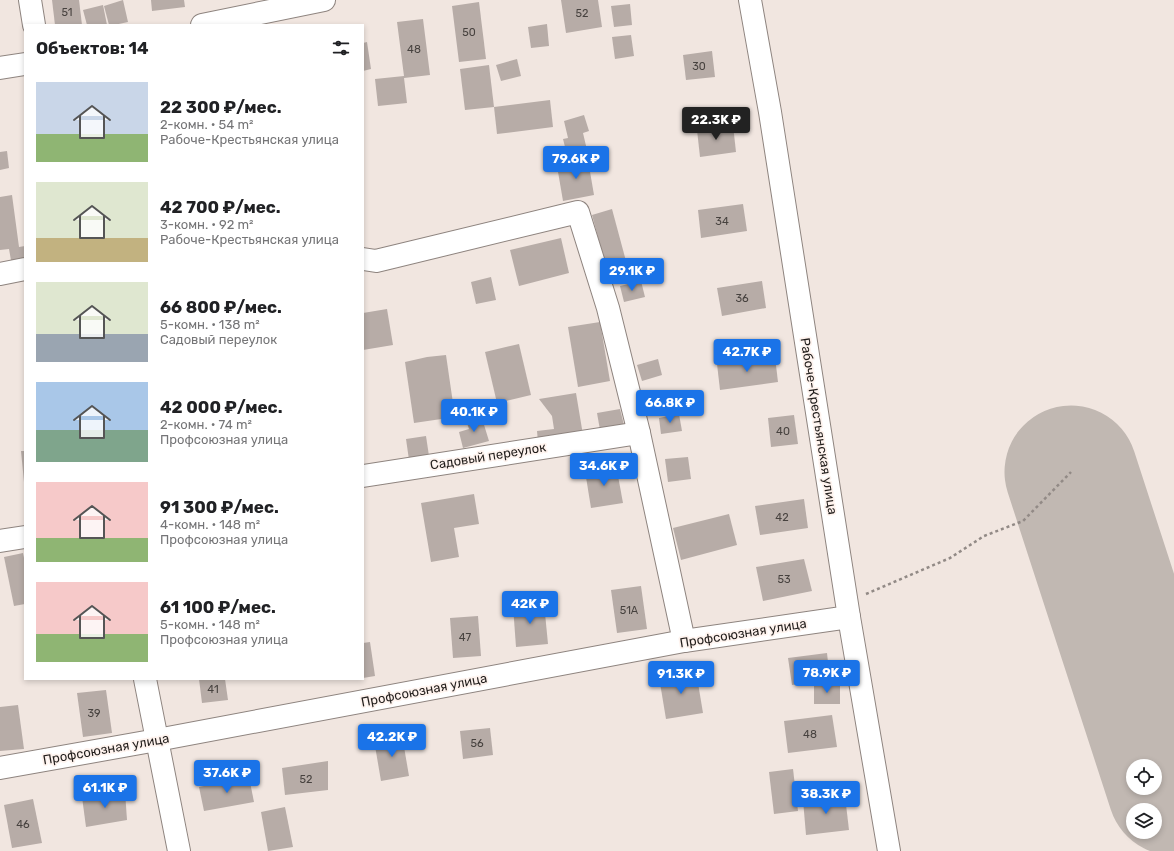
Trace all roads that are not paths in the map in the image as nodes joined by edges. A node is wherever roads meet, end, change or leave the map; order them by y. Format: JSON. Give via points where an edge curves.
{"nodes":[{"id":1,"x":30,"y":0,"type":"edge"},
{"id":2,"x":324,"y":0,"type":"edge"},
{"id":3,"x":750,"y":0,"type":"edge"},
{"id":4,"x":34,"y":24,"type":"edge"},
{"id":5,"x":207,"y":24,"type":"edge"},
{"id":6,"x":24,"y":64,"type":"edge"},
{"id":7,"x":0,"y":68,"type":"edge"},
{"id":8,"x":364,"y":259,"type":"edge"},
{"id":9,"x":24,"y":269,"type":"edge"},
{"id":10,"x":0,"y":274,"type":"edge"},
{"id":11,"x":639,"y":433,"type":"junction"},
{"id":12,"x":364,"y":476,"type":"edge"},
{"id":13,"x":24,"y":537,"type":"edge"},
{"id":14,"x":0,"y":541,"type":"edge"},
{"id":15,"x":848,"y":609,"type":"junction"},
{"id":16,"x":684,"y":641,"type":"junction"},
{"id":17,"x":145,"y":680,"type":"edge"},
{"id":18,"x":157,"y":740,"type":"junction"},
{"id":19,"x":0,"y":768,"type":"edge"},
{"id":20,"x":179,"y":851,"type":"edge"},
{"id":21,"x":889,"y":851,"type":"edge"}],
"edges":[{"from":1,"to":4,"type":"street"},
{"from":2,"to":5,"type":"street"},
{"from":3,"to":15,"type":"street","name":"Рабоче-Крестьянская улица"},
{"from":6,"to":7,"type":"street"},
{"from":8,"to":11,"type":"street","via":[[376,261],[578,212],[608,308]]},
{"from":9,"to":10,"type":"street"},
{"from":11,"to":12,"type":"street","name":"Садовый переулок"},
{"from":11,"to":16,"type":"street"},
{"from":13,"to":14,"type":"street"},
{"from":15,"to":16,"type":"street","name":"Профсоюзная улица"},
{"from":15,"to":21,"type":"street","name":"Рабоче-Крестьянская улица"},
{"from":16,"to":18,"type":"street","name":"Профсоюзная улица"},
{"from":17,"to":18,"type":"street"},
{"from":18,"to":19,"type":"street","name":"Профсоюзная улица"},
{"from":18,"to":20,"type":"street"}]}
